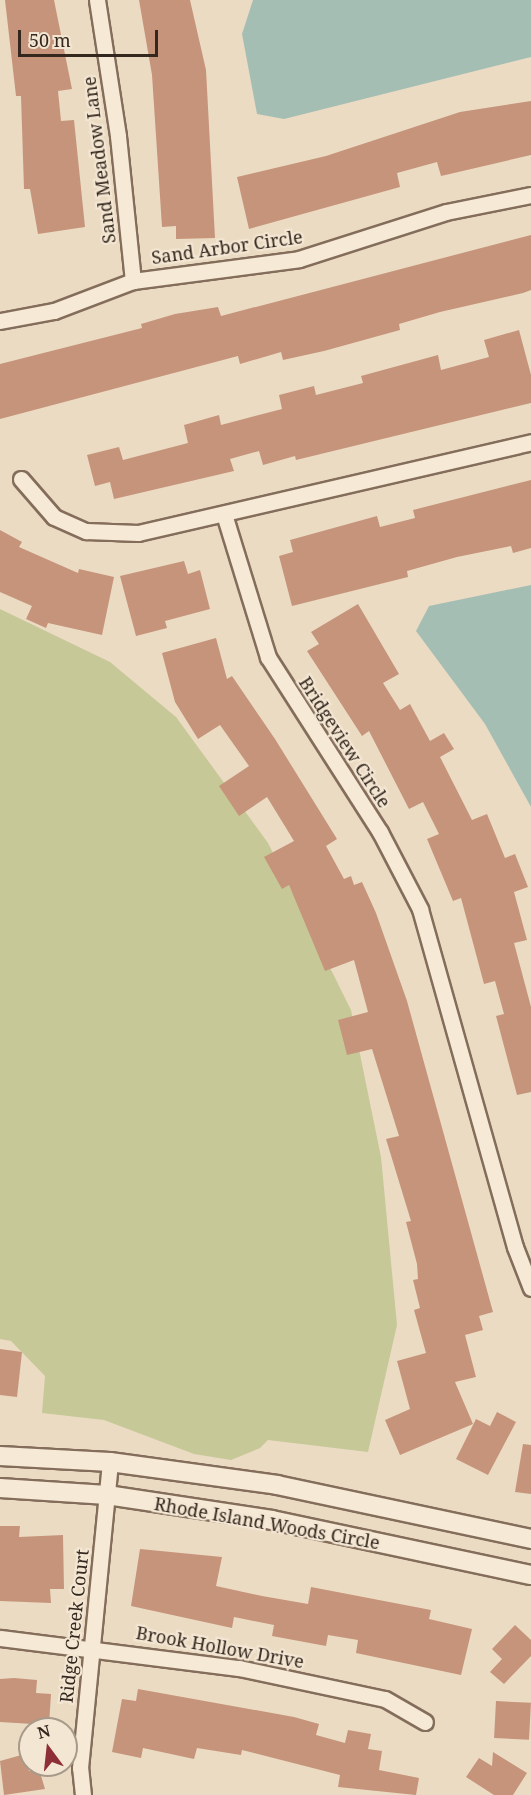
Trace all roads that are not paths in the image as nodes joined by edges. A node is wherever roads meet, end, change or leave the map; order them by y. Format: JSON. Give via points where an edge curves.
{"nodes":[{"id":1,"x":97,"y":0,"type":"edge"},
{"id":2,"x":531,"y":195,"type":"edge"},
{"id":3,"x":133,"y":281,"type":"junction"},
{"id":4,"x":0,"y":321,"type":"edge"},
{"id":5,"x":531,"y":441,"type":"edge"},
{"id":6,"x":21,"y":479,"type":"dead end"},
{"id":7,"x":224,"y":514,"type":"junction"},
{"id":8,"x":531,"y":1288,"type":"edge"},
{"id":9,"x":0,"y":1456,"type":"edge"},
{"id":10,"x":110,"y":1462,"type":"junction"},
{"id":11,"x":0,"y":1488,"type":"edge"},
{"id":12,"x":107,"y":1495,"type":"junction"},
{"id":13,"x":531,"y":1539,"type":"edge"},
{"id":14,"x":531,"y":1575,"type":"edge"},
{"id":15,"x":0,"y":1638,"type":"edge"},
{"id":16,"x":91,"y":1646,"type":"junction"},
{"id":17,"x":425,"y":1722,"type":"dead end"},
{"id":18,"x":83,"y":1795,"type":"edge"}],
"edges":[{"from":1,"to":3,"type":"street","name":"Sand Meadow Lane","via":[[118,136]]},
{"from":2,"to":3,"type":"street","name":"Sand Arbor Circle","via":[[446,212],[299,259]]},
{"from":3,"to":4,"type":"street","name":"Sand Arbor Circle","via":[[54,311]]},
{"from":5,"to":7,"type":"street"},
{"from":6,"to":7,"type":"street","via":[[54,517],[86,531],[138,533]]},
{"from":7,"to":8,"type":"street","name":"Bridgeview Circle","via":[[268,657],[380,832],[420,909],[515,1247]]},
{"from":9,"to":10,"type":"street","name":"Rhode Island Woods Circle"},
{"from":10,"to":12,"type":"street","name":"Ridge Creek Court"},
{"from":10,"to":13,"type":"street","name":"Rhode Island Woods Circle","via":[[277,1485]]},
{"from":11,"to":12,"type":"street","name":"Rhode Island Woods Circle"},
{"from":12,"to":14,"type":"street","name":"Rhode Island Woods Circle","via":[[272,1520]]},
{"from":12,"to":16,"type":"street","name":"Ridge Creek Court"},
{"from":15,"to":16,"type":"street","name":"Brook Hollow Drive"},
{"from":16,"to":17,"type":"street","name":"Brook Hollow Drive","via":[[211,1663],[385,1699]]},
{"from":16,"to":18,"type":"street","name":"Ridge Creek Court","via":[[80,1768]]}]}
